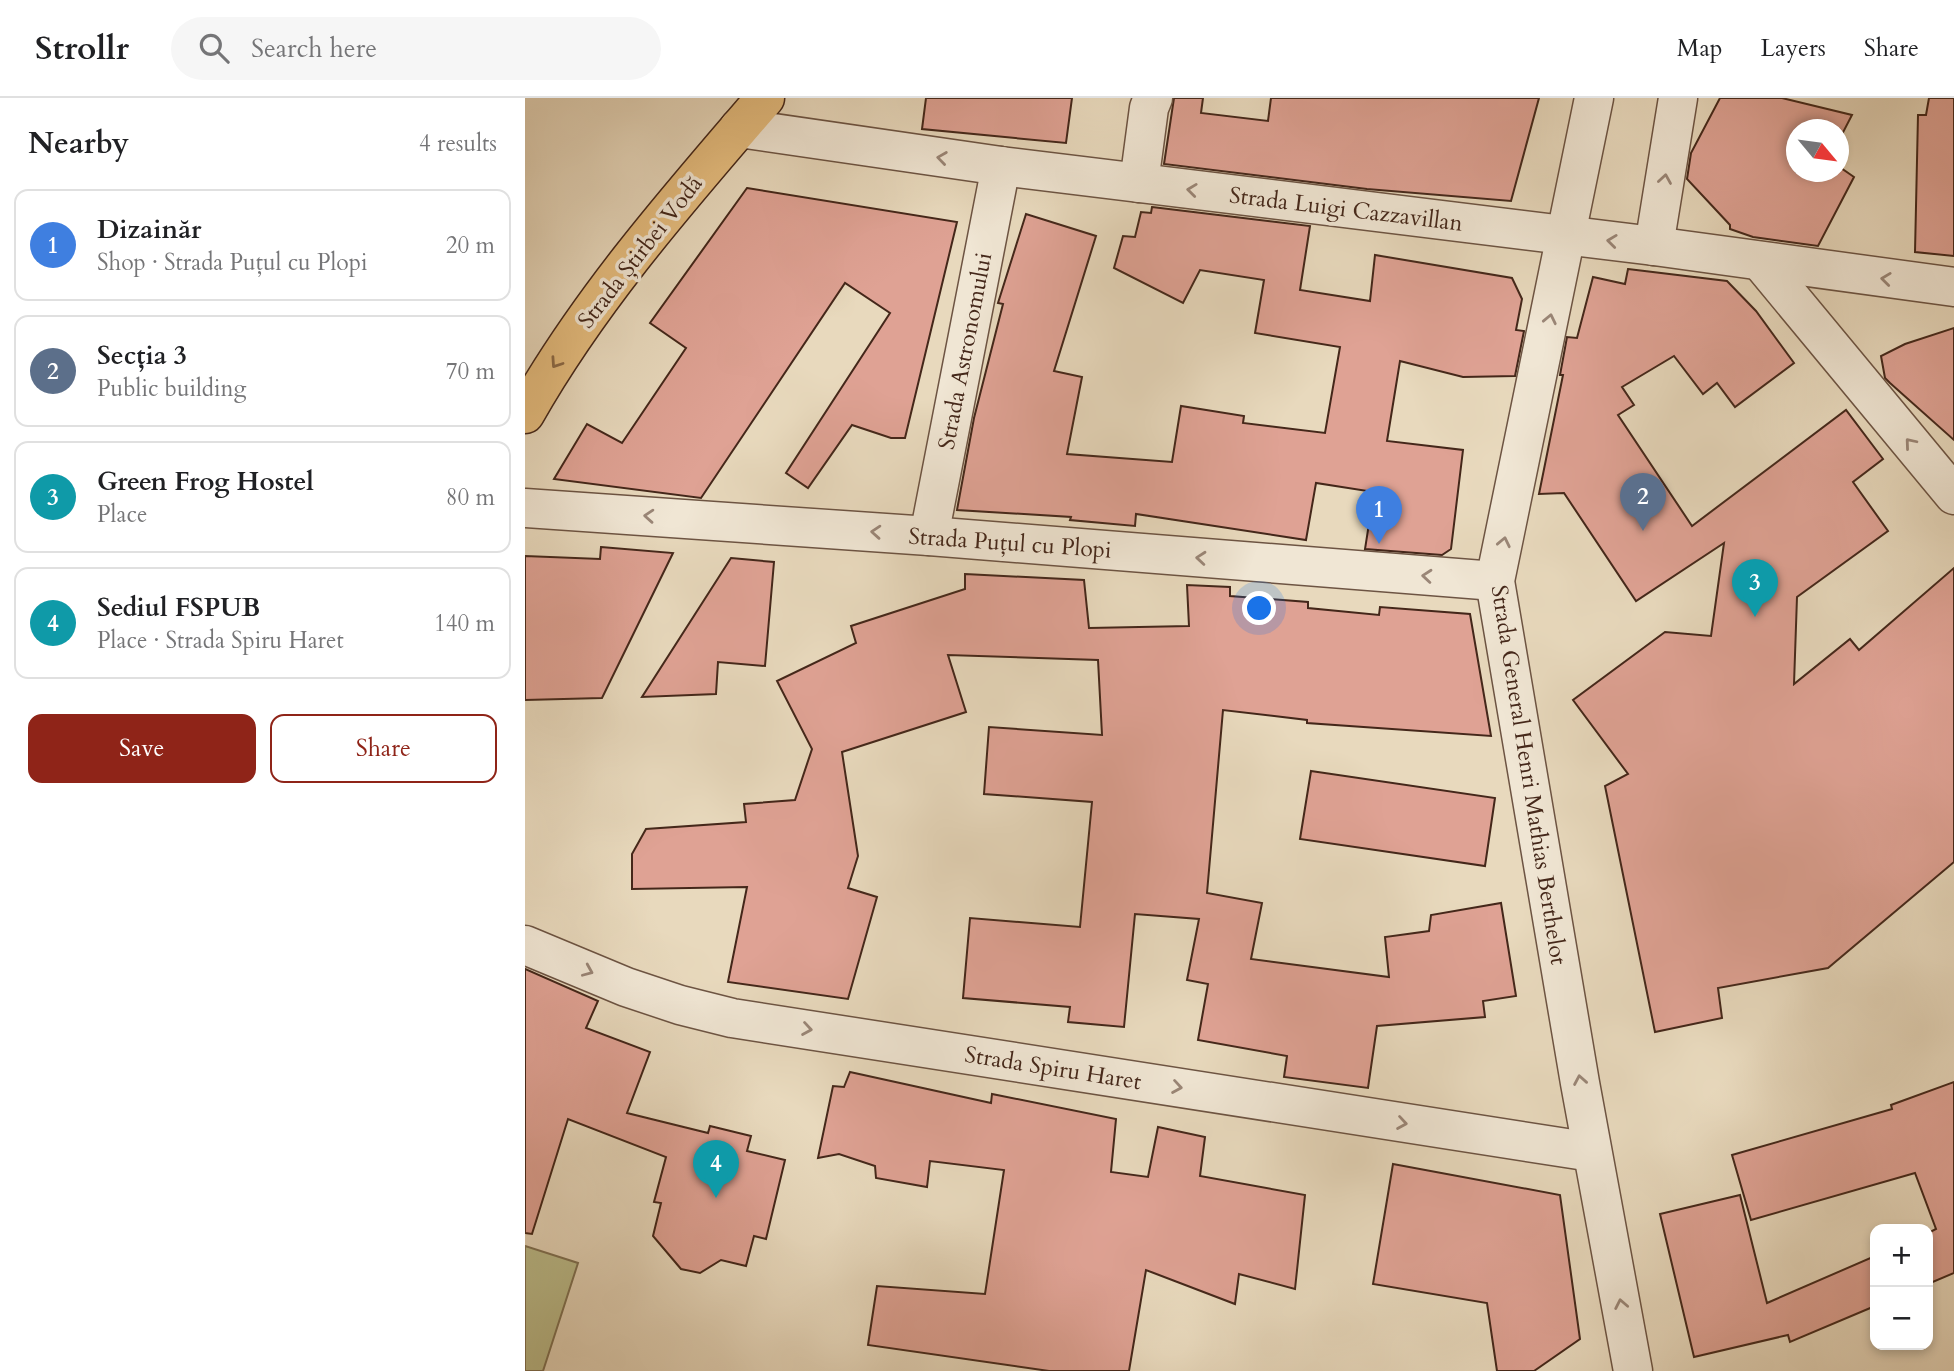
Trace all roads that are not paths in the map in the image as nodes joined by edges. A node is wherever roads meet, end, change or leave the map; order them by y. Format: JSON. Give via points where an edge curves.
{"nodes":[{"id":1,"x":765,"y":98,"type":"edge"},
{"id":2,"x":1153,"y":98,"type":"edge"},
{"id":3,"x":1594,"y":98,"type":"edge"},
{"id":4,"x":1678,"y":98,"type":"edge"},
{"id":5,"x":739,"y":128,"type":"junction"},
{"id":6,"x":1001,"y":166,"type":"junction"},
{"id":7,"x":1139,"y":183,"type":"junction"},
{"id":8,"x":1566,"y":235,"type":"junction"},
{"id":9,"x":1654,"y":246,"type":"junction"},
{"id":10,"x":1761,"y":262,"type":"junction"},
{"id":11,"x":1954,"y":287,"type":"edge"},
{"id":12,"x":525,"y":414,"type":"edge"},
{"id":13,"x":1954,"y":495,"type":"edge"},
{"id":14,"x":525,"y":508,"type":"edge"},
{"id":15,"x":929,"y":536,"type":"junction"},
{"id":16,"x":1496,"y":581,"type":"junction"},
{"id":17,"x":525,"y":945,"type":"edge"},
{"id":18,"x":1592,"y":1152,"type":"junction"},
{"id":19,"x":1633,"y":1371,"type":"edge"}],
"edges":[{"from":1,"to":5,"type":"main road","name":"Strada Știrbei Vodă"},
{"from":2,"to":7,"type":"street"},
{"from":3,"to":8,"type":"street","name":"Strada General Henri Mathias Berthelot"},
{"from":9,"to":4,"type":"street","one_way":true},
{"from":6,"to":5,"type":"street","name":"Strada Luigi Cazzavillan","one_way":true},
{"from":5,"to":12,"type":"main road","name":"Strada Știrbei Vodă","one_way":true,"via":[[590,314]]},
{"from":6,"to":7,"type":"street","name":"Strada Luigi Cazzavillan"},
{"from":6,"to":15,"type":"street","name":"Strada Astronomului"},
{"from":8,"to":7,"type":"street","name":"Strada Luigi Cazzavillan","one_way":true},
{"from":9,"to":8,"type":"street","name":"Strada Luigi Cazzavillan","one_way":true},
{"from":16,"to":8,"type":"street","name":"Strada General Henri Mathias Berthelot","one_way":true},
{"from":9,"to":10,"type":"street","name":"Strada Luigi Cazzavillan"},
{"from":11,"to":10,"type":"street","name":"Strada Luigi Cazzavillan","one_way":true},
{"from":13,"to":10,"type":"street","one_way":true},
{"from":15,"to":14,"type":"street","name":"Strada Puțul cu Plopi","one_way":true},
{"from":16,"to":15,"type":"street","name":"Strada Puțul cu Plopi","one_way":true},
{"from":18,"to":16,"type":"street","name":"Strada General Henri Mathias Berthelot","one_way":true},
{"from":17,"to":18,"type":"street","name":"Strada Spiru Haret","one_way":true,"via":[[626,987],[732,1018]]},
{"from":19,"to":18,"type":"street","name":"Strada General Henri Mathias Berthelot","one_way":true}]}
